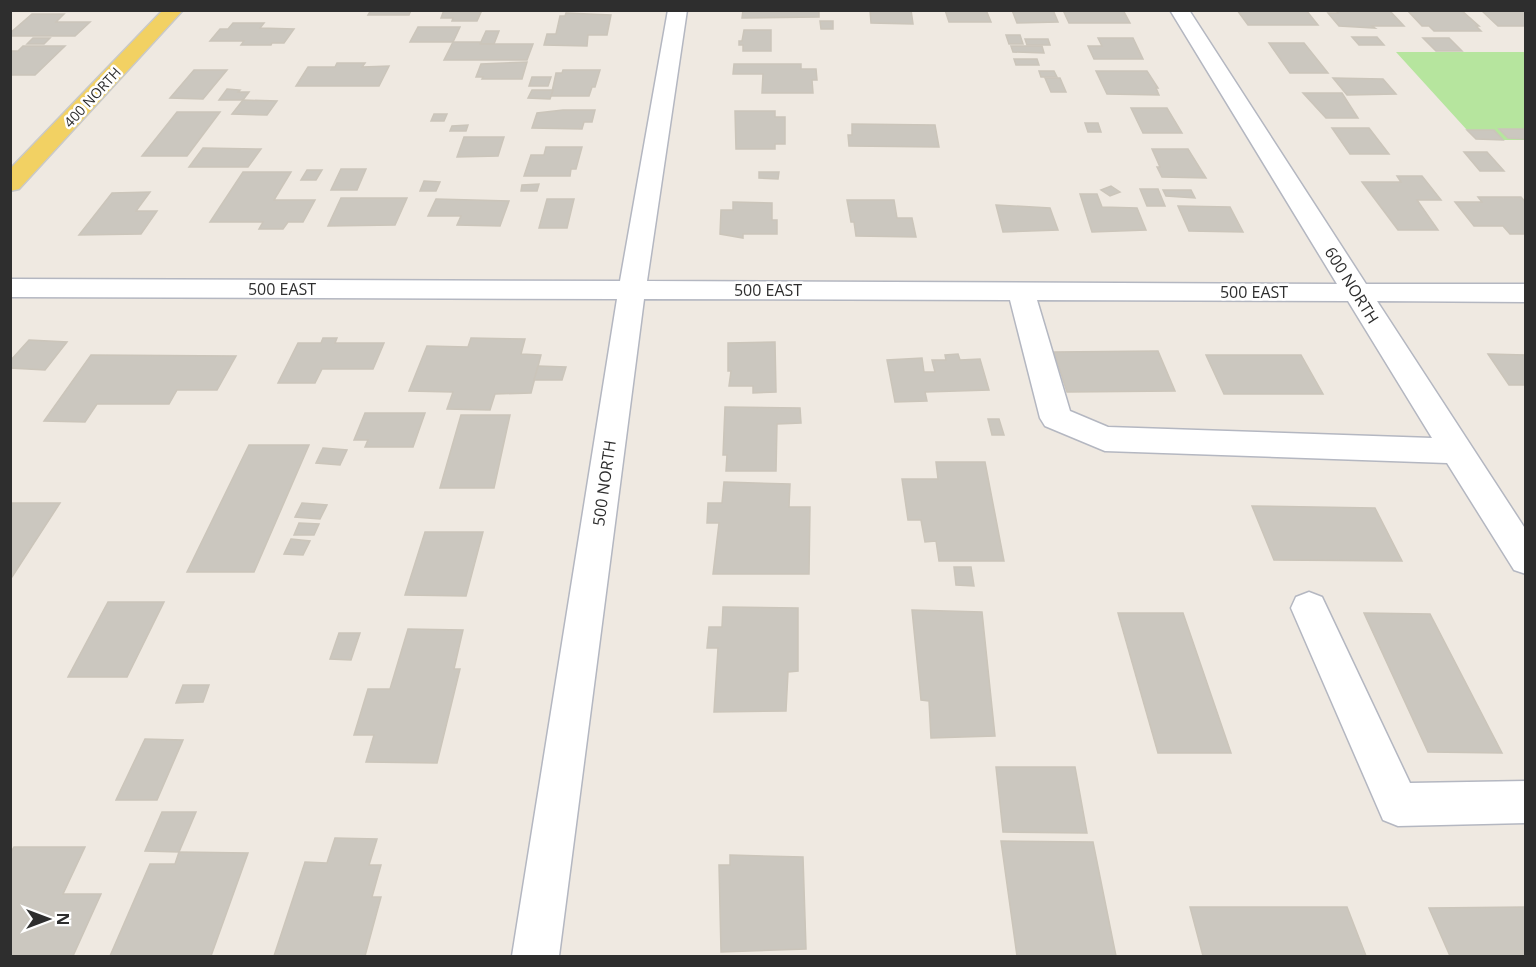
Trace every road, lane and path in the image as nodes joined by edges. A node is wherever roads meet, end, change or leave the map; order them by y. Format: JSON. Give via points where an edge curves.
{"nodes":[{"id":1,"x":174,"y":10,"type":"edge"},
{"id":2,"x":678,"y":10,"type":"edge"},
{"id":3,"x":1179,"y":10,"type":"edge"},
{"id":4,"x":10,"y":184,"type":"edge"},
{"id":5,"x":10,"y":288,"type":"edge"},
{"id":6,"x":632,"y":290,"type":"junction"},
{"id":7,"x":1021,"y":291,"type":"junction"},
{"id":8,"x":1357,"y":292,"type":"junction"},
{"id":9,"x":1526,"y":292,"type":"edge"},
{"id":10,"x":1456,"y":451,"type":"junction"},
{"id":11,"x":1526,"y":560,"type":"edge"},
{"id":12,"x":1309,"y":608,"type":"dead end"},
{"id":13,"x":1526,"y":802,"type":"edge"},
{"id":14,"x":535,"y":957,"type":"edge"}],
"edges":[{"from":1,"to":4,"type":"main road","name":"400 NORTH"},
{"from":2,"to":6,"type":"street","name":"500 NORTH"},
{"from":3,"to":8,"type":"street","name":"600 NORTH"},
{"from":5,"to":6,"type":"street","name":"500 EAST"},
{"from":6,"to":7,"type":"street","name":"500 EAST"},
{"from":6,"to":14,"type":"street","name":"500 NORTH"},
{"from":7,"to":8,"type":"street","name":"500 EAST"},
{"from":7,"to":10,"type":"street","via":[[1056,418],[1105,439]]},
{"from":8,"to":9,"type":"street","name":"500 EAST"},
{"from":8,"to":10,"type":"street","name":"600 NORTH"},
{"from":10,"to":11,"type":"street","name":"600 NORTH"},
{"from":12,"to":13,"type":"street","via":[[1398,805]]}]}
